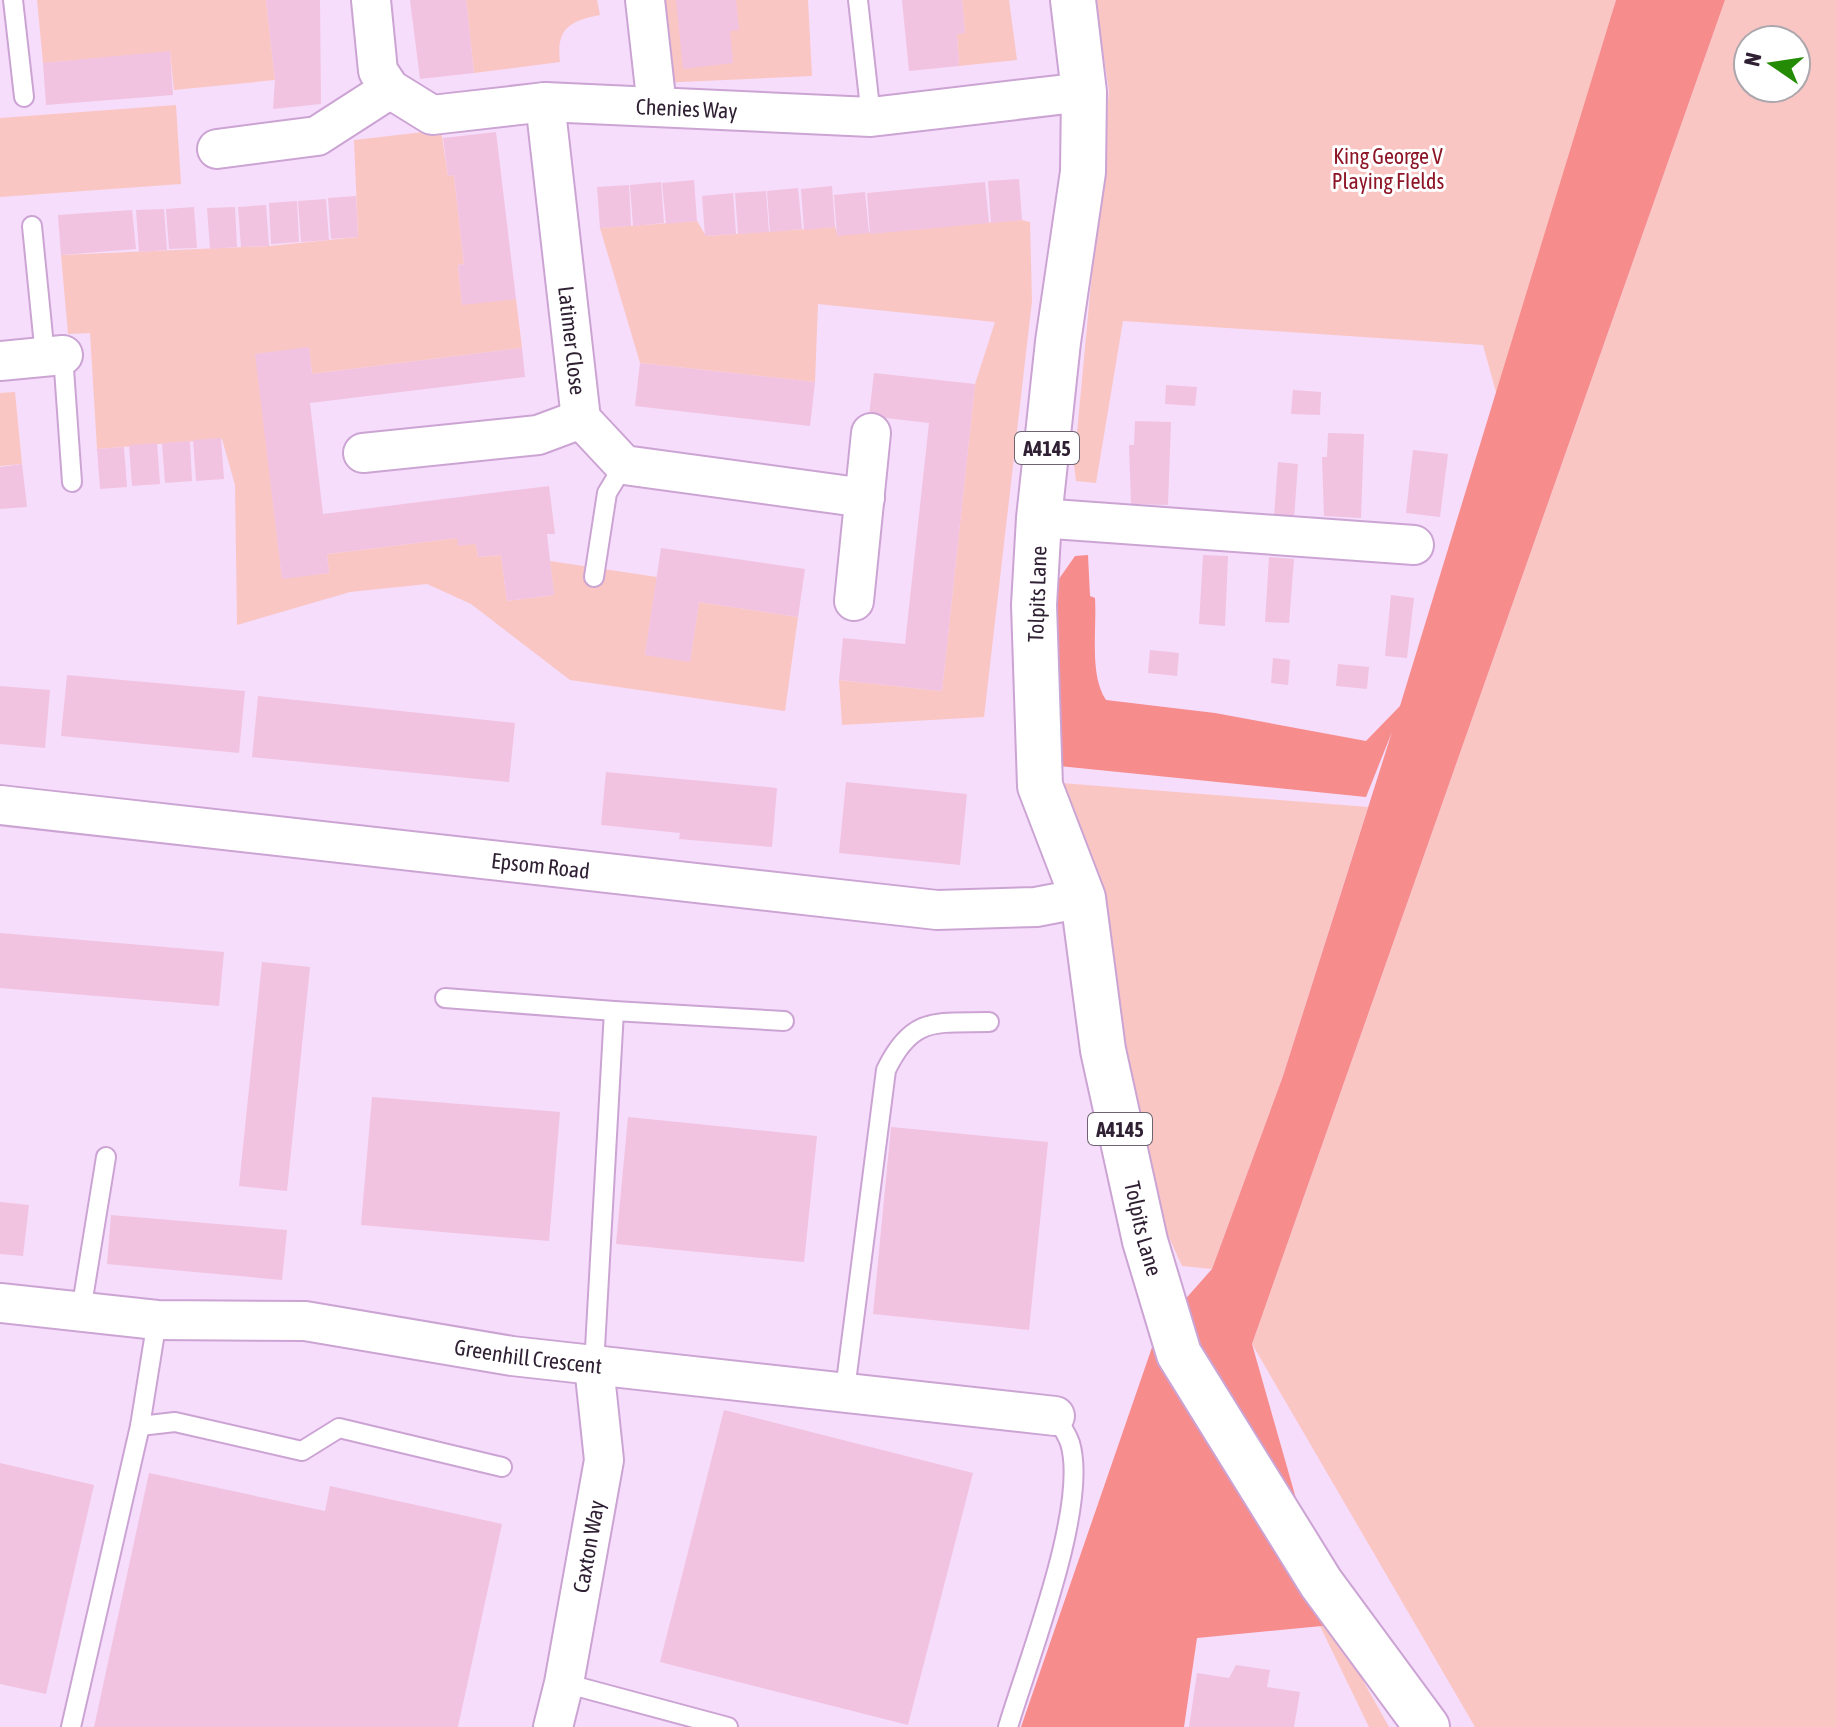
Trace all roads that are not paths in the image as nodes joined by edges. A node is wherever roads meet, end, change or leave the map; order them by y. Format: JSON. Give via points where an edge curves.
{"nodes":[{"id":1,"x":13,"y":0,"type":"edge"},
{"id":2,"x":371,"y":0,"type":"edge"},
{"id":3,"x":645,"y":0,"type":"edge"},
{"id":4,"x":858,"y":0,"type":"edge"},
{"id":5,"x":1073,"y":0,"type":"edge"},
{"id":6,"x":390,"y":89,"type":"junction"},
{"id":7,"x":1084,"y":92,"type":"junction"},
{"id":8,"x":24,"y":97,"type":"dead end"},
{"id":9,"x":545,"y":102,"type":"junction"},
{"id":10,"x":657,"y":107,"type":"junction"},
{"id":11,"x":871,"y":117,"type":"junction"},
{"id":12,"x":217,"y":149,"type":"dead end"},
{"id":13,"x":32,"y":226,"type":"dead end"},
{"id":14,"x":54,"y":356,"type":"junction"},
{"id":15,"x":0,"y":361,"type":"edge"},
{"id":16,"x":581,"y":419,"type":"junction"},
{"id":17,"x":871,"y":433,"type":"dead end"},
{"id":18,"x":363,"y":453,"type":"dead end"},
{"id":19,"x":624,"y":465,"type":"junction"},
{"id":20,"x":72,"y":482,"type":"dead end"},
{"id":21,"x":865,"y":498,"type":"junction"},
{"id":22,"x":1039,"y":518,"type":"junction"},
{"id":23,"x":1414,"y":545,"type":"dead end"},
{"id":24,"x":594,"y":577,"type":"dead end"},
{"id":25,"x":854,"y":601,"type":"dead end"},
{"id":26,"x":0,"y":805,"type":"edge"},
{"id":27,"x":1083,"y":898,"type":"junction"},
{"id":28,"x":445,"y":998,"type":"dead end"},
{"id":29,"x":614,"y":1011,"type":"junction"},
{"id":30,"x":784,"y":1021,"type":"dead end"},
{"id":31,"x":989,"y":1022,"type":"dead end"},
{"id":32,"x":106,"y":1157,"type":"dead end"},
{"id":33,"x":0,"y":1303,"type":"edge"},
{"id":34,"x":81,"y":1311,"type":"junction"},
{"id":35,"x":157,"y":1320,"type":"junction"},
{"id":36,"x":594,"y":1366,"type":"junction"},
{"id":37,"x":845,"y":1390,"type":"junction"},
{"id":38,"x":1055,"y":1416,"type":"joint"},
{"id":39,"x":140,"y":1426,"type":"junction"},
{"id":40,"x":502,"y":1467,"type":"dead end"},
{"id":41,"x":564,"y":1683,"type":"junction"},
{"id":42,"x":71,"y":1727,"type":"edge"},
{"id":43,"x":553,"y":1727,"type":"edge"},
{"id":44,"x":728,"y":1727,"type":"edge"},
{"id":45,"x":1008,"y":1727,"type":"edge"},
{"id":46,"x":1427,"y":1727,"type":"edge"}],
"edges":[{"from":1,"to":8,"type":"lane"},
{"from":2,"to":6,"type":"street","via":[[378,71]]},
{"from":3,"to":10,"type":"street"},
{"from":4,"to":11,"type":"lane"},
{"from":5,"to":7,"type":"main road","name":"Tolpits Lane","number":"A4145"},
{"from":6,"to":9,"type":"street","name":"Chenies Way","via":[[432,115]]},
{"from":6,"to":12,"type":"street","via":[[317,136]]},
{"from":7,"to":11,"type":"street","name":"Chenies Way"},
{"from":7,"to":22,"type":"main road","name":"Tolpits Lane","number":"A4145","via":[[1083,172]]},
{"from":9,"to":10,"type":"street","name":"Chenies Way"},
{"from":9,"to":16,"type":"street","name":"Latimer Close"},
{"from":10,"to":11,"type":"street","name":"Chenies Way"},
{"from":13,"to":14,"type":"lane"},
{"from":14,"to":15,"type":"street"},
{"from":14,"to":20,"type":"lane"},
{"from":16,"to":18,"type":"street","via":[[538,435]]},
{"from":16,"to":19,"type":"street","name":"Latimer Close"},
{"from":17,"to":21,"type":"street"},
{"from":19,"to":21,"type":"street"},
{"from":19,"to":24,"type":"lane","via":[[607,493]]},
{"from":21,"to":25,"type":"street"},
{"from":22,"to":23,"type":"street","name":"Tolpits Lane"},
{"from":22,"to":27,"type":"main road","name":"Tolpits Lane","number":"A4145","via":[[1034,605],[1040,786]]},
{"from":26,"to":27,"type":"street","name":"Epsom Road","via":[[937,910],[1036,907]]},
{"from":27,"to":46,"type":"main road","name":"Tolpits Lane","number":"A4145","via":[[1103,1050],[1145,1241],[1179,1354],[1321,1583]]},
{"from":28,"to":29,"type":"lane"},
{"from":29,"to":30,"type":"lane"},
{"from":29,"to":36,"type":"lane"},
{"from":31,"to":37,"type":"lane","via":[[929,1023],[911,1031],[886,1070]]},
{"from":32,"to":34,"type":"lane"},
{"from":33,"to":34,"type":"street","name":"Greenhill Crescent"},
{"from":34,"to":35,"type":"street","name":"Greenhill Crescent"},
{"from":35,"to":36,"type":"street","name":"Greenhill Crescent","via":[[305,1321]]},
{"from":35,"to":39,"type":"lane"},
{"from":36,"to":37,"type":"street","name":"Greenhill Crescent"},
{"from":36,"to":41,"type":"street","name":"Caxton Way","via":[[604,1460]]},
{"from":37,"to":38,"type":"street","name":"Greenhill Crescent"},
{"from":38,"to":45,"type":"lane","via":[[1070,1441],[1074,1494]]},
{"from":39,"to":40,"type":"lane","via":[[175,1422],[302,1451],[339,1428]]},
{"from":39,"to":42,"type":"lane"},
{"from":41,"to":43,"type":"street","name":"Caxton Way"},
{"from":41,"to":44,"type":"lane"}]}
